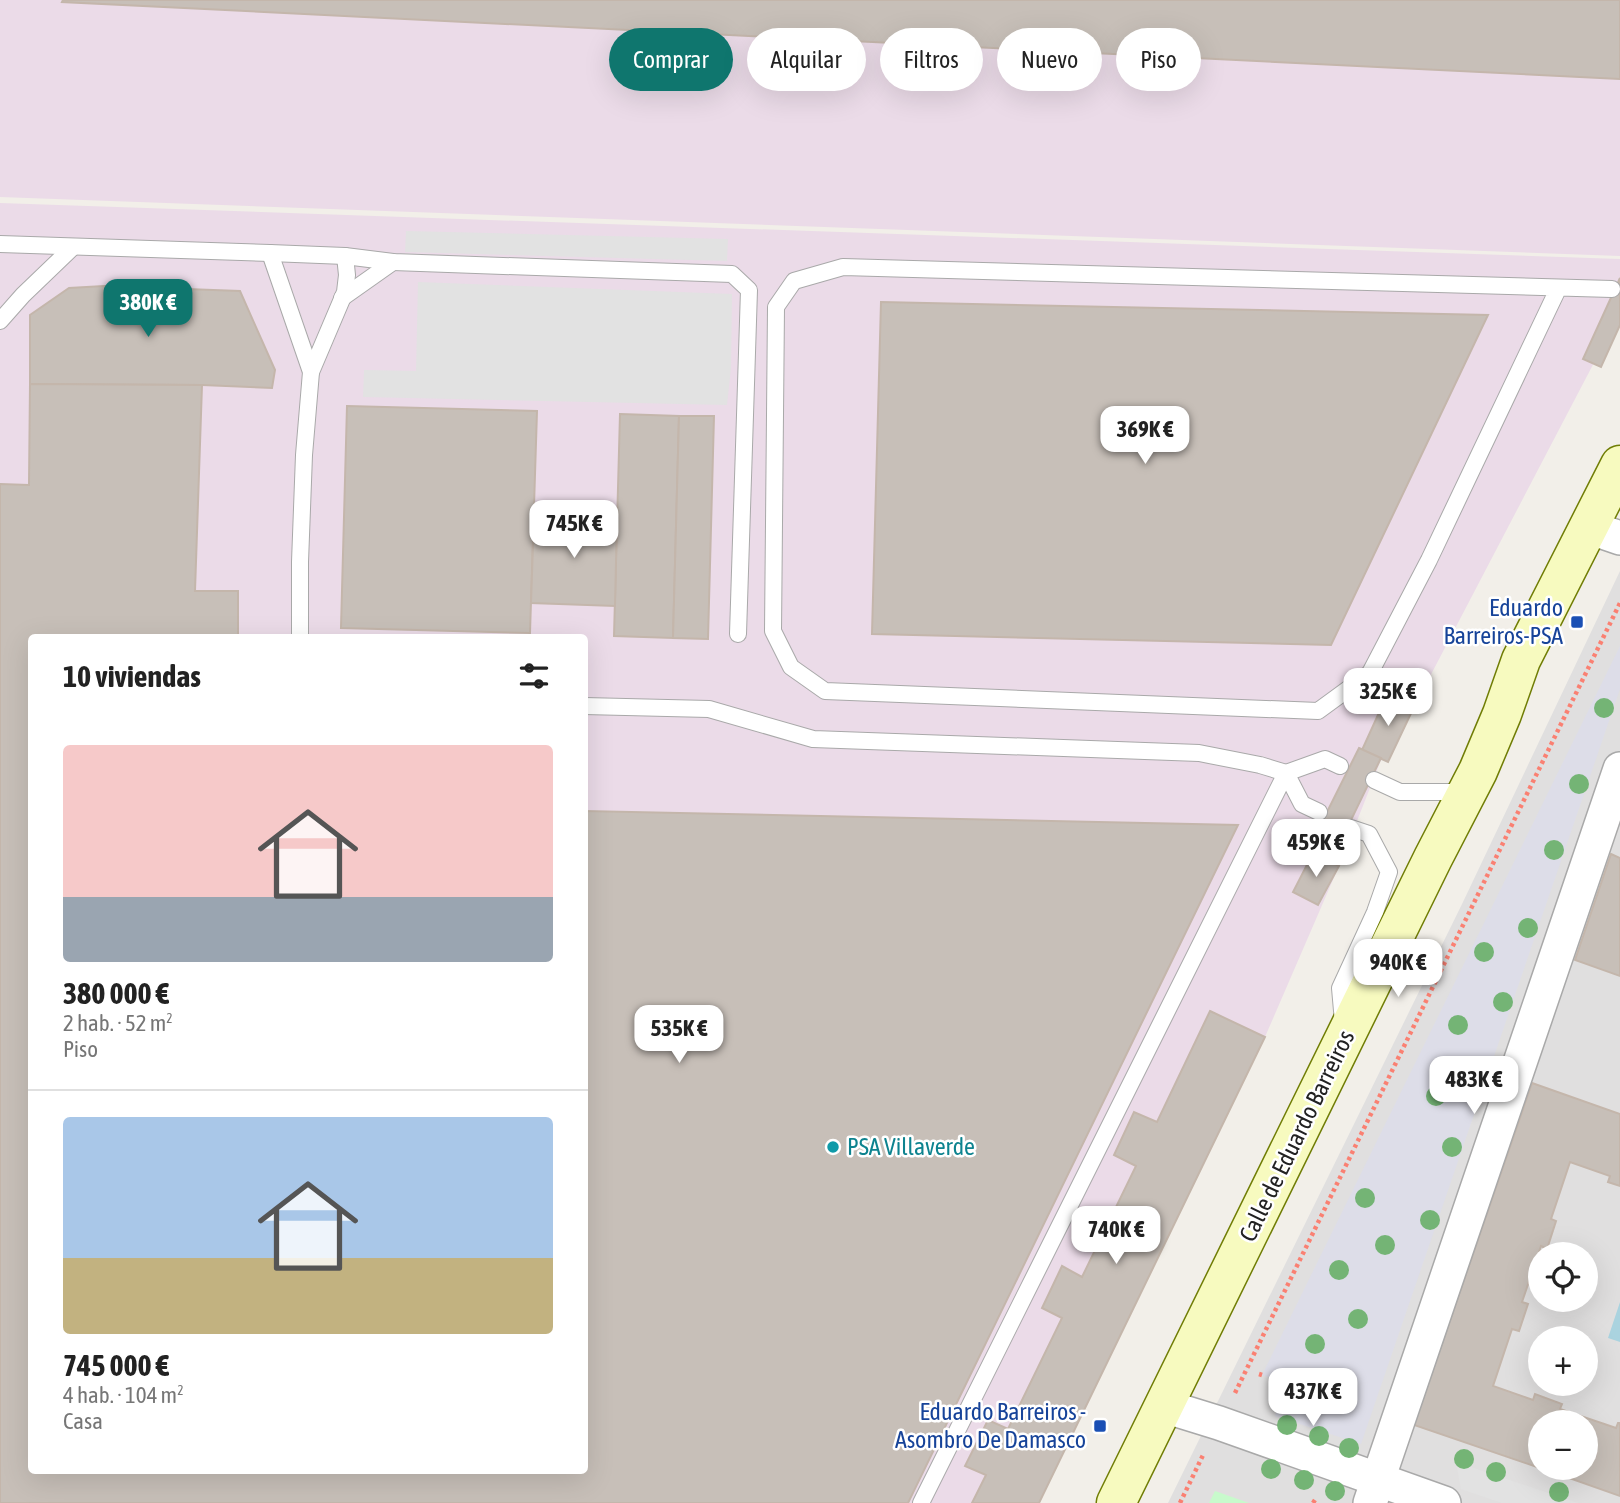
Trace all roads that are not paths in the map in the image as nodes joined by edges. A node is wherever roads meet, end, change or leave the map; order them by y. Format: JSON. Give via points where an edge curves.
{"nodes":[{"id":1,"x":0,"y":244,"type":"edge"},
{"id":2,"x":73,"y":247,"type":"junction"},
{"id":3,"x":270,"y":253,"type":"junction"},
{"id":4,"x":345,"y":256,"type":"junction"},
{"id":5,"x":393,"y":262,"type":"junction"},
{"id":6,"x":1558,"y":289,"type":"junction"},
{"id":7,"x":1612,"y":289,"type":"dead end"},
{"id":8,"x":342,"y":298,"type":"junction"},
{"id":9,"x":0,"y":321,"type":"edge"},
{"id":10,"x":311,"y":372,"type":"junction"},
{"id":11,"x":1620,"y":465,"type":"edge"},
{"id":12,"x":1604,"y":533,"type":"edge"},
{"id":13,"x":300,"y":634,"type":"edge"},
{"id":14,"x":738,"y":634,"type":"dead end"},
{"id":15,"x":588,"y":706,"type":"edge"},
{"id":16,"x":1340,"y":766,"type":"dead end"},
{"id":17,"x":1620,"y":769,"type":"edge"},
{"id":18,"x":1286,"y":773,"type":"junction"},
{"id":19,"x":1374,"y":780,"type":"dead end"},
{"id":20,"x":1467,"y":792,"type":"junction"},
{"id":21,"x":1319,"y":812,"type":"dead end"},
{"id":22,"x":1351,"y":828,"type":"dead end"},
{"id":23,"x":1344,"y":1041,"type":"junction"},
{"id":24,"x":1164,"y":1406,"type":"junction"},
{"id":25,"x":1374,"y":1492,"type":"edge"},
{"id":26,"x":921,"y":1503,"type":"edge"},
{"id":27,"x":1116,"y":1503,"type":"edge"},
{"id":28,"x":1444,"y":1503,"type":"edge"}],
"edges":[{"from":1,"to":2,"type":"lane"},
{"from":2,"to":3,"type":"lane"},
{"from":2,"to":9,"type":"lane"},
{"from":3,"to":4,"type":"lane"},
{"from":3,"to":10,"type":"lane"},
{"from":4,"to":5,"type":"lane"},
{"from":4,"to":8,"type":"lane"},
{"from":5,"to":8,"type":"lane"},
{"from":5,"to":14,"type":"lane","via":[[732,274],[749,290]]},
{"from":6,"to":6,"type":"lane","via":[[843,267],[794,281],[776,307],[773,631],[791,667],[825,691],[1318,711],[1370,673]]},
{"from":6,"to":7,"type":"lane"},
{"from":8,"to":10,"type":"lane"},
{"from":10,"to":13,"type":"lane","via":[[304,454]]},
{"from":11,"to":12,"type":"street","name":"Calle de Eduardo Barreiros"},
{"from":12,"to":20,"type":"street","name":"Calle de Eduardo Barreiros","via":[[1521,660]]},
{"from":15,"to":18,"type":"lane","via":[[709,709],[813,739],[1199,753]]},
{"from":16,"to":18,"type":"lane","via":[[1325,760]]},
{"from":17,"to":25,"type":"street"},
{"from":18,"to":21,"type":"lane","via":[[1302,804]]},
{"from":18,"to":26,"type":"lane"},
{"from":19,"to":20,"type":"lane","via":[[1399,792]]},
{"from":20,"to":23,"type":"street","name":"Calle de Eduardo Barreiros"},
{"from":22,"to":23,"type":"lane","via":[[1369,834],[1389,872],[1340,988]]},
{"from":23,"to":24,"type":"street","name":"Calle de Eduardo Barreiros"},
{"from":24,"to":25,"type":"street","via":[[1219,1423]]},
{"from":24,"to":27,"type":"street","name":"Calle de Eduardo Barreiros"},
{"from":25,"to":28,"type":"street"}]}
